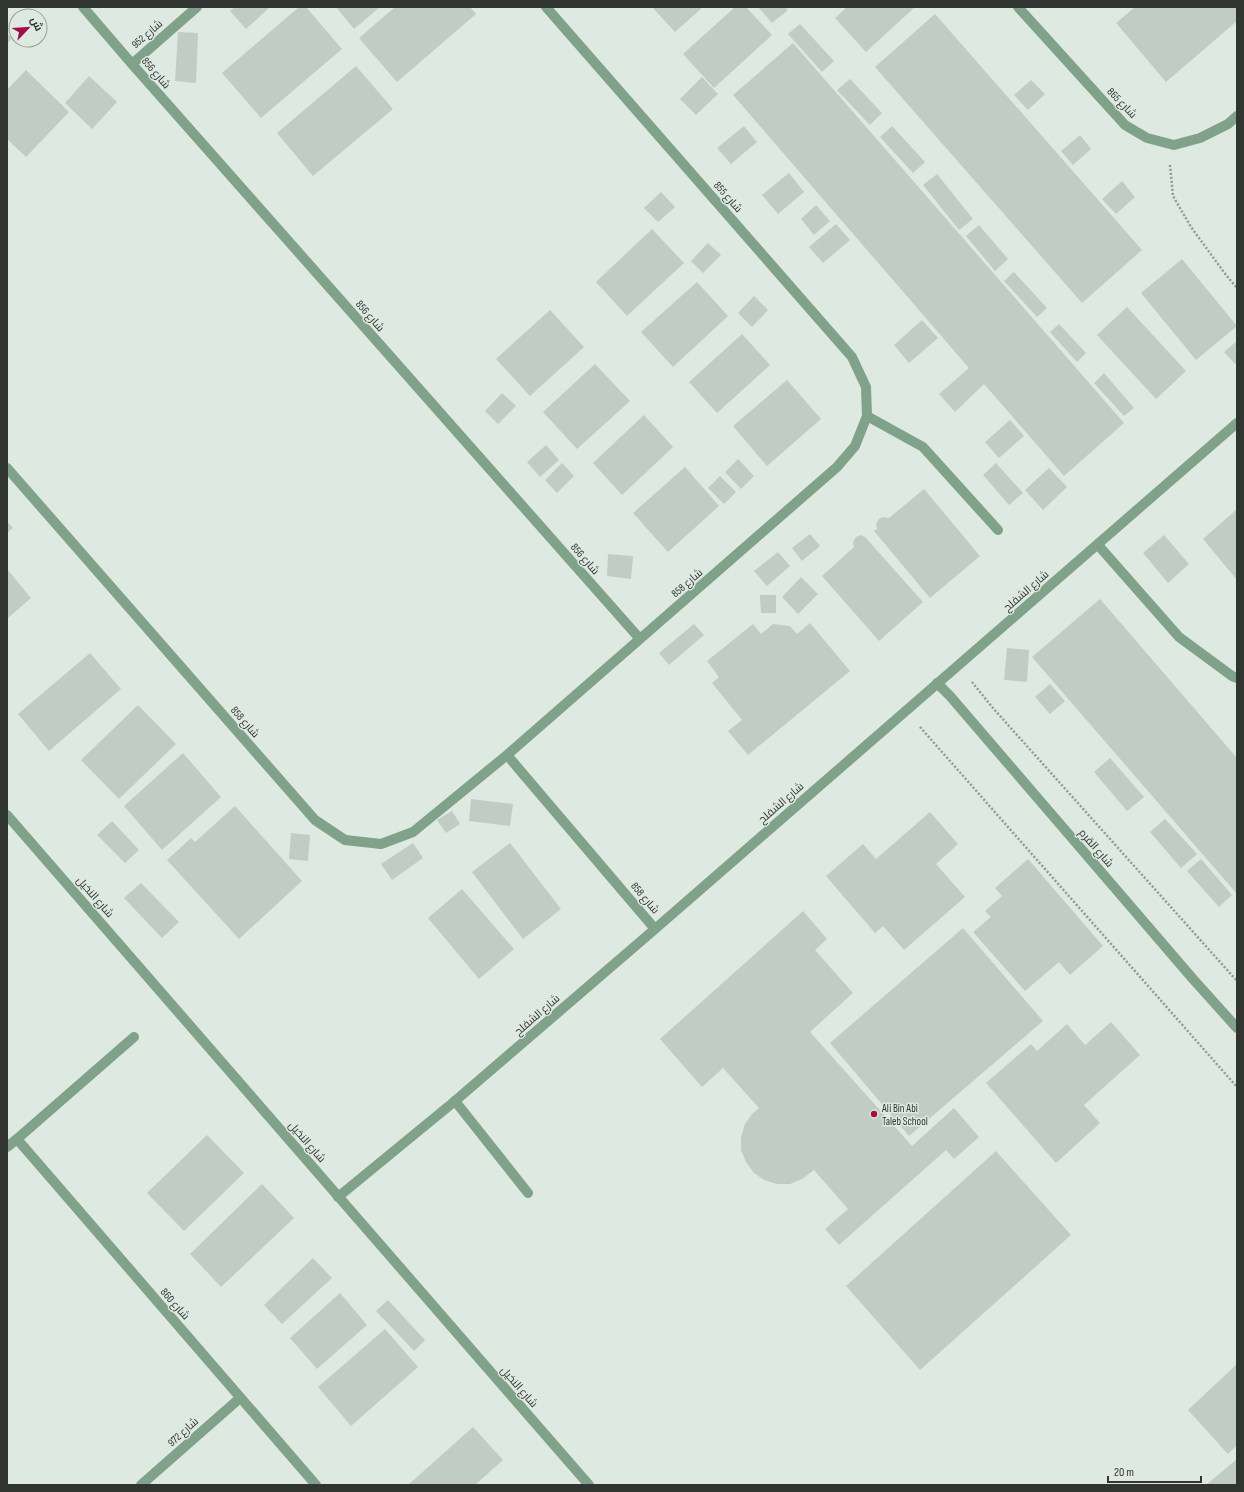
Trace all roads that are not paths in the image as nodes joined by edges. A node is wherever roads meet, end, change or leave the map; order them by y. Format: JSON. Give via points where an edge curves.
{"nodes":[{"id":1,"x":83,"y":7,"type":"edge"},
{"id":2,"x":197,"y":7,"type":"edge"},
{"id":3,"x":1018,"y":7,"type":"edge"},
{"id":4,"x":552,"y":9,"type":"edge"},
{"id":5,"x":132,"y":64,"type":"junction"},
{"id":6,"x":1237,"y":116,"type":"edge"},
{"id":7,"x":866,"y":416,"type":"junction"},
{"id":8,"x":1237,"y":423,"type":"edge"},
{"id":9,"x":7,"y":468,"type":"edge"},
{"id":10,"x":998,"y":530,"type":"dead end"},
{"id":11,"x":1098,"y":545,"type":"junction"},
{"id":12,"x":640,"y":640,"type":"junction"},
{"id":13,"x":1237,"y":678,"type":"edge"},
{"id":14,"x":937,"y":683,"type":"junction"},
{"id":15,"x":507,"y":755,"type":"junction"},
{"id":16,"x":7,"y":815,"type":"edge"},
{"id":17,"x":655,"y":929,"type":"junction"},
{"id":18,"x":1237,"y":1028,"type":"edge"},
{"id":19,"x":134,"y":1037,"type":"dead end"},
{"id":20,"x":455,"y":1101,"type":"junction"},
{"id":21,"x":17,"y":1139,"type":"junction"},
{"id":22,"x":7,"y":1147,"type":"edge"},
{"id":23,"x":528,"y":1193,"type":"dead end"},
{"id":24,"x":338,"y":1197,"type":"junction"},
{"id":25,"x":240,"y":1398,"type":"junction"},
{"id":26,"x":141,"y":1485,"type":"edge"},
{"id":27,"x":316,"y":1485,"type":"edge"},
{"id":28,"x":589,"y":1485,"type":"edge"}],
"edges":[{"from":1,"to":5,"type":"street","name":"شارع 856"},
{"from":2,"to":5,"type":"street","name":"شارع 952"},
{"from":3,"to":6,"type":"street","name":"شارع 865","via":[[1125,125],[1147,138],[1174,145],[1200,138],[1228,124]]},
{"from":4,"to":7,"type":"street","name":"شارع 855","via":[[852,357],[866,387]]},
{"from":5,"to":12,"type":"street","name":"شارع 856"},
{"from":7,"to":10,"type":"street","via":[[923,447]]},
{"from":7,"to":12,"type":"street","name":"شارع 858","via":[[855,446],[837,467]]},
{"from":8,"to":11,"type":"street","name":"شارع الشفلح"},
{"from":9,"to":15,"type":"street","name":"شارع 858","via":[[315,820],[345,840],[381,844],[412,832]]},
{"from":11,"to":13,"type":"street","via":[[1179,637]]},
{"from":11,"to":14,"type":"street","name":"شارع الشفلح"},
{"from":12,"to":15,"type":"street","name":"شارع 858"},
{"from":14,"to":17,"type":"street","name":"شارع الشفلح"},
{"from":14,"to":18,"type":"street","name":"شارع القرم"},
{"from":15,"to":17,"type":"street","name":"شارع 858"},
{"from":16,"to":24,"type":"street","name":"شارع النخيل"},
{"from":17,"to":20,"type":"street","name":"شارع الشفلح"},
{"from":19,"to":21,"type":"street"},
{"from":20,"to":23,"type":"street"},
{"from":20,"to":24,"type":"street","name":"شارع الشفلح"},
{"from":21,"to":22,"type":"street"},
{"from":21,"to":25,"type":"street","name":"شارع 860"},
{"from":24,"to":28,"type":"street","name":"شارع النخيل"},
{"from":25,"to":26,"type":"street","name":"شارع 972"},
{"from":25,"to":27,"type":"street","name":"شارع 860"}]}
